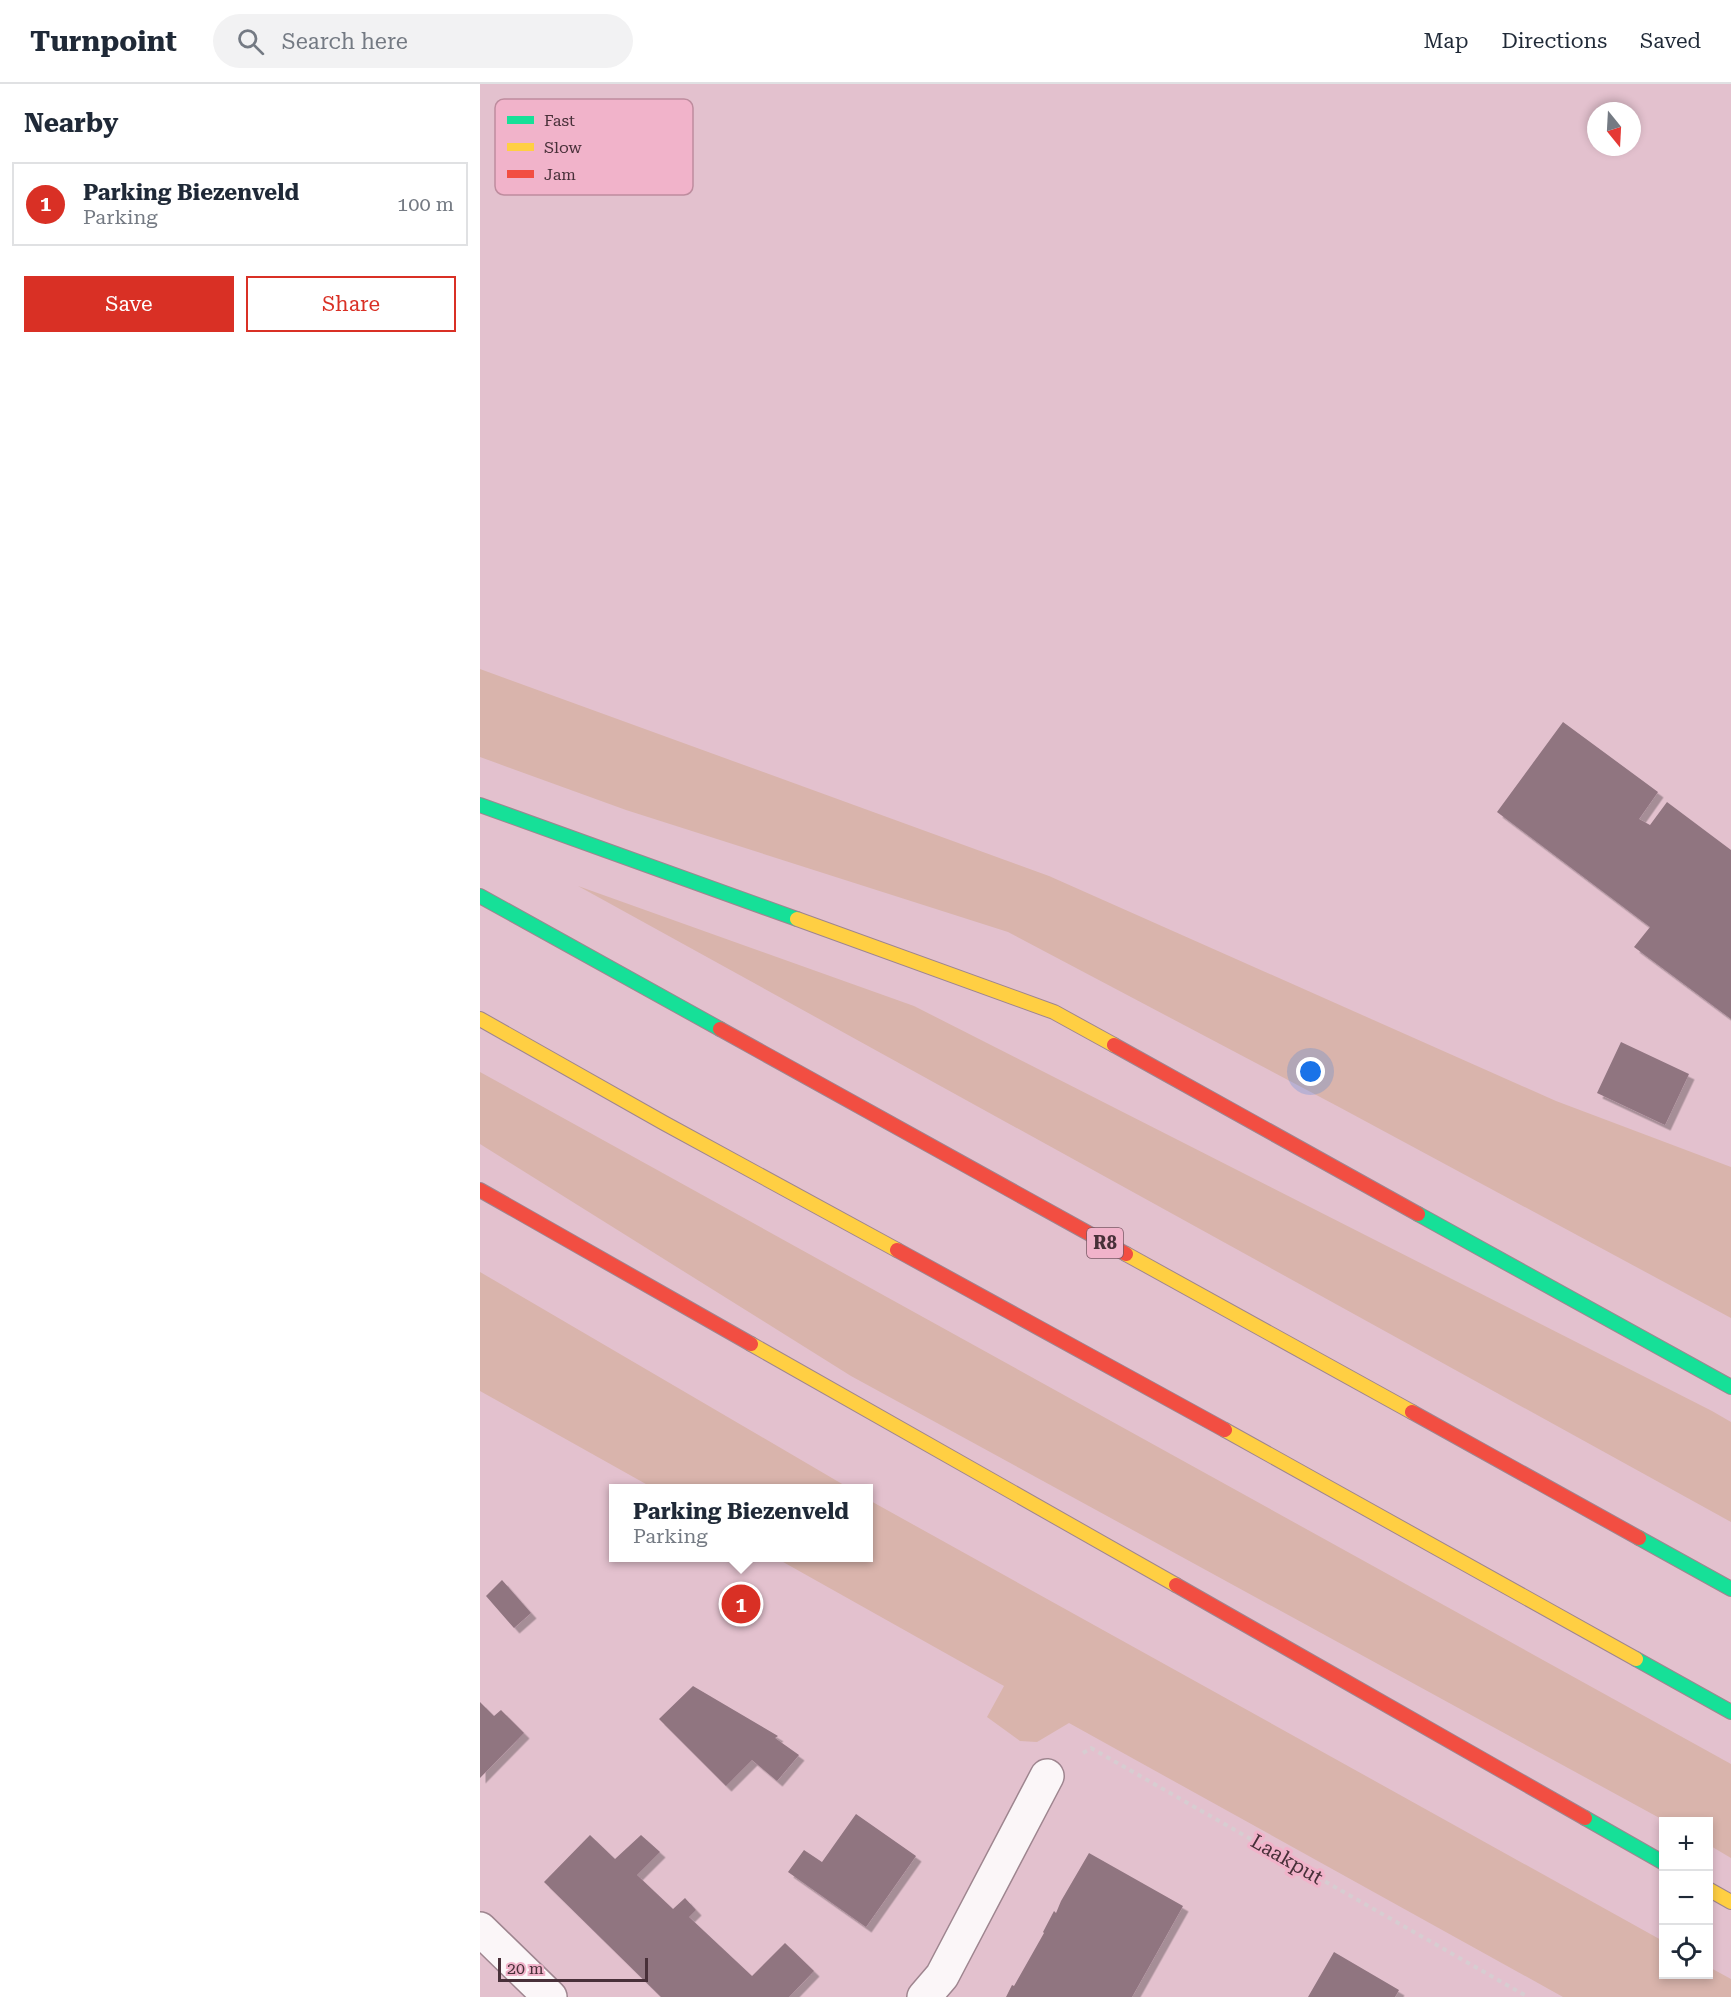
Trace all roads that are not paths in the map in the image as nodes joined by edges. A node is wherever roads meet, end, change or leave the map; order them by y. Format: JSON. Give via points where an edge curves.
{"nodes":[{"id":1,"x":480,"y":805,"type":"edge"},
{"id":2,"x":480,"y":896,"type":"edge"},
{"id":3,"x":480,"y":1019,"type":"edge"},
{"id":4,"x":480,"y":1191,"type":"edge"},
{"id":5,"x":1731,"y":1387,"type":"edge"},
{"id":6,"x":1731,"y":1589,"type":"edge"},
{"id":7,"x":1731,"y":1712,"type":"edge"},
{"id":8,"x":1047,"y":1776,"type":"road end"},
{"id":9,"x":1659,"y":1860,"type":"edge"},
{"id":10,"x":1713,"y":1892,"type":"edge"},
{"id":11,"x":1731,"y":1902,"type":"edge"},
{"id":12,"x":480,"y":1929,"type":"edge"},
{"id":13,"x":550,"y":1997,"type":"edge"},
{"id":14,"x":924,"y":1997,"type":"edge"}],
"edges":[{"from":1,"to":5,"type":"highway","via":[[1054,1012]]},
{"from":2,"to":6,"type":"highway","number":"R8"},
{"from":3,"to":7,"type":"highway"},
{"from":4,"to":9,"type":"highway"},
{"from":8,"to":14,"type":"street","via":[[942,1976]]},
{"from":10,"to":11,"type":"highway"},
{"from":12,"to":13,"type":"street"}]}
